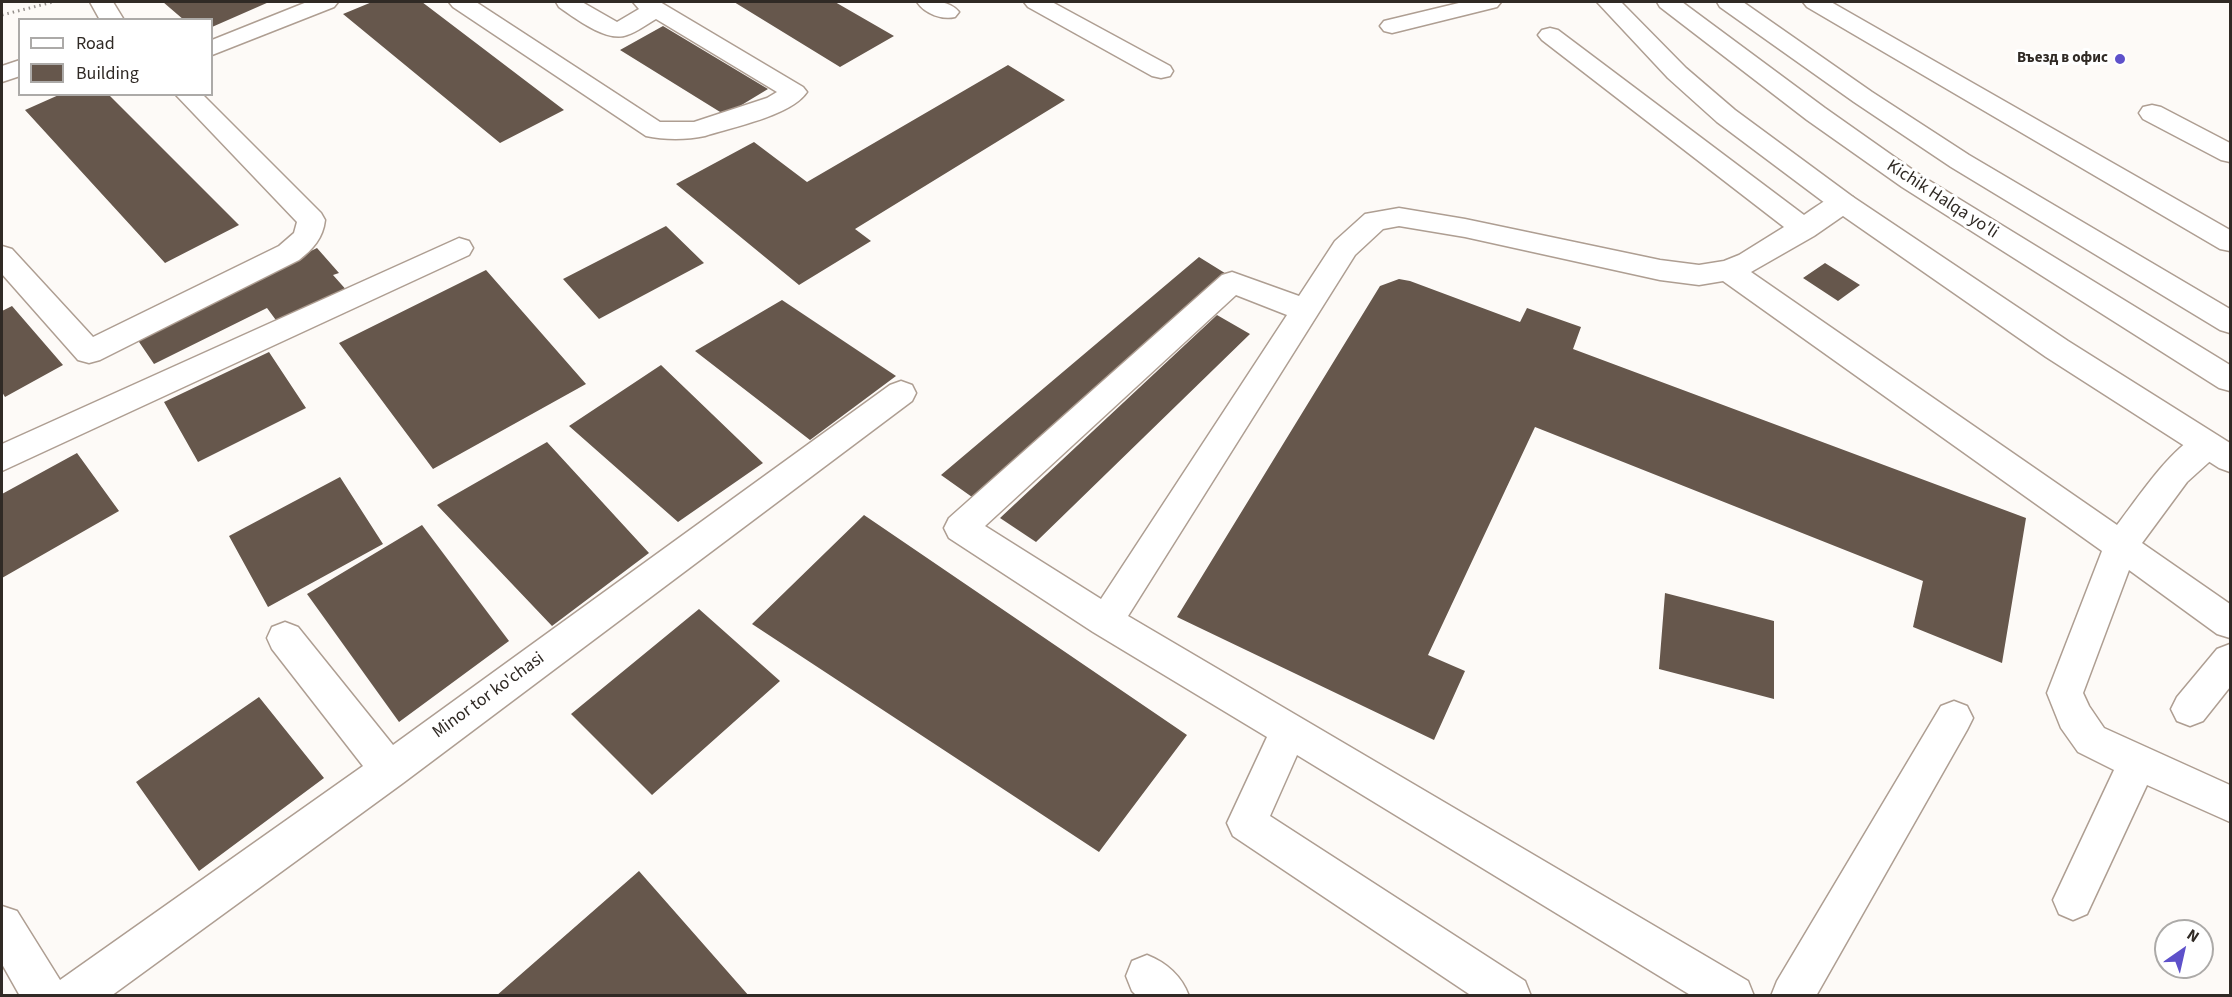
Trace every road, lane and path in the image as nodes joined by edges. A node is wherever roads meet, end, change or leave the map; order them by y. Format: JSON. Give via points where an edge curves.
{"nodes":[{"id":1,"x":53,"y":2,"type":"edge"},
{"id":2,"x":102,"y":2,"type":"edge"},
{"id":3,"x":326,"y":2,"type":"edge"},
{"id":4,"x":461,"y":2,"type":"edge"},
{"id":5,"x":567,"y":2,"type":"edge"},
{"id":6,"x":1036,"y":2,"type":"edge"},
{"id":7,"x":1489,"y":2,"type":"edge"},
{"id":8,"x":1608,"y":2,"type":"edge"},
{"id":9,"x":1668,"y":2,"type":"edge"},
{"id":10,"x":1728,"y":2,"type":"edge"},
{"id":11,"x":1815,"y":2,"type":"edge"},
{"id":12,"x":650,"y":5,"type":"edge"},
{"id":13,"x":2,"y":15,"type":"edge"},
{"id":14,"x":111,"y":18,"type":"edge"},
{"id":15,"x":1392,"y":26,"type":"dead end"},
{"id":16,"x":1550,"y":35,"type":"dead end"},
{"id":17,"x":213,"y":48,"type":"edge"},
{"id":18,"x":18,"y":68,"type":"edge"},
{"id":19,"x":1161,"y":71,"type":"dead end"},
{"id":20,"x":2,"y":75,"type":"edge"},
{"id":21,"x":189,"y":96,"type":"edge"},
{"id":22,"x":2186,"y":117,"type":"dead end"},
{"id":23,"x":2230,"y":154,"type":"edge"},
{"id":24,"x":1843,"y":203,"type":"junction"},
{"id":25,"x":1804,"y":229,"type":"junction"},
{"id":26,"x":2230,"y":242,"type":"edge"},
{"id":27,"x":459,"y":248,"type":"dead end"},
{"id":28,"x":2,"y":256,"type":"edge"},
{"id":29,"x":1728,"y":270,"type":"junction"},
{"id":30,"x":1305,"y":310,"type":"junction"},
{"id":31,"x":2230,"y":322,"type":"edge"},
{"id":32,"x":2230,"y":380,"type":"edge"},
{"id":33,"x":901,"y":393,"type":"dead end"},
{"id":34,"x":2219,"y":452,"type":"edge"},
{"id":35,"x":2,"y":458,"type":"edge"},
{"id":36,"x":2121,"y":544,"type":"junction"},
{"id":37,"x":1106,"y":621,"type":"junction"},
{"id":38,"x":2230,"y":623,"type":"edge"},
{"id":39,"x":285,"y":638,"type":"dead end"},
{"id":40,"x":2230,"y":660,"type":"edge"},
{"id":41,"x":2190,"y":709,"type":"dead end"},
{"id":42,"x":1954,"y":718,"type":"dead end"},
{"id":43,"x":1289,"y":730,"type":"junction"},
{"id":44,"x":2138,"y":761,"type":"junction"},
{"id":45,"x":389,"y":770,"type":"junction"},
{"id":46,"x":2230,"y":804,"type":"edge"},
{"id":47,"x":2073,"y":900,"type":"dead end"},
{"id":48,"x":2,"y":926,"type":"edge"},
{"id":49,"x":45,"y":996,"type":"edge"},
{"id":50,"x":74,"y":996,"type":"edge"},
{"id":51,"x":1510,"y":996,"type":"edge"},
{"id":52,"x":1733,"y":996,"type":"edge"},
{"id":53,"x":1792,"y":996,"type":"edge"}],
"edges":[{"from":1,"to":13,"type":"path"},
{"from":2,"to":14,"type":"main road"},
{"from":3,"to":17,"type":"main road"},
{"from":4,"to":12,"type":"main road","via":[[655,130],[696,130],[776,104],[794,92]]},
{"from":5,"to":12,"type":"main road","via":[[603,25],[620,30]]},
{"from":6,"to":19,"type":"main road"},
{"from":7,"to":15,"type":"main road"},
{"from":8,"to":24,"type":"main road","via":[[1677,73],[1726,116]]},
{"from":9,"to":32,"type":"main road","name":"Kichik Halqa yo'li","via":[[1911,181]]},
{"from":10,"to":31,"type":"main road","via":[[1960,161]]},
{"from":11,"to":26,"type":"main road"},
{"from":16,"to":25,"type":"main road"},
{"from":18,"to":20,"type":"main road"},
{"from":21,"to":28,"type":"main road","via":[[311,220],[304,242],[89,352]]},
{"from":22,"to":23,"type":"main road","via":[[2152,113]]},
{"from":24,"to":25,"type":"main road"},
{"from":24,"to":34,"type":"main road","via":[[2056,348]]},
{"from":25,"to":29,"type":"main road"},
{"from":27,"to":35,"type":"main road"},
{"from":29,"to":30,"type":"main road","via":[[1699,274],[1659,270],[1465,228],[1388,218],[1375,221],[1345,248]]},
{"from":29,"to":36,"type":"main road"},
{"from":30,"to":37,"type":"main road"},
{"from":30,"to":37,"type":"main road","via":[[1232,282],[961,528]]},
{"from":33,"to":45,"type":"main road","name":"Minor tor ko'chasi"},
{"from":34,"to":36,"type":"main road","via":[[2176,472]]},
{"from":36,"to":38,"type":"main road"},
{"from":36,"to":44,"type":"main road","via":[[2065,693],[2074,716],[2091,740]]},
{"from":37,"to":43,"type":"main road"},
{"from":39,"to":45,"type":"main road"},
{"from":40,"to":41,"type":"main road"},
{"from":42,"to":53,"type":"main road"},
{"from":43,"to":51,"type":"main road","via":[[1247,823]]},
{"from":43,"to":52,"type":"main road"},
{"from":44,"to":46,"type":"main road"},
{"from":44,"to":47,"type":"main road"},
{"from":45,"to":50,"type":"main road","name":"Minor tor ko'chasi"},
{"from":48,"to":49,"type":"main road"}]}
